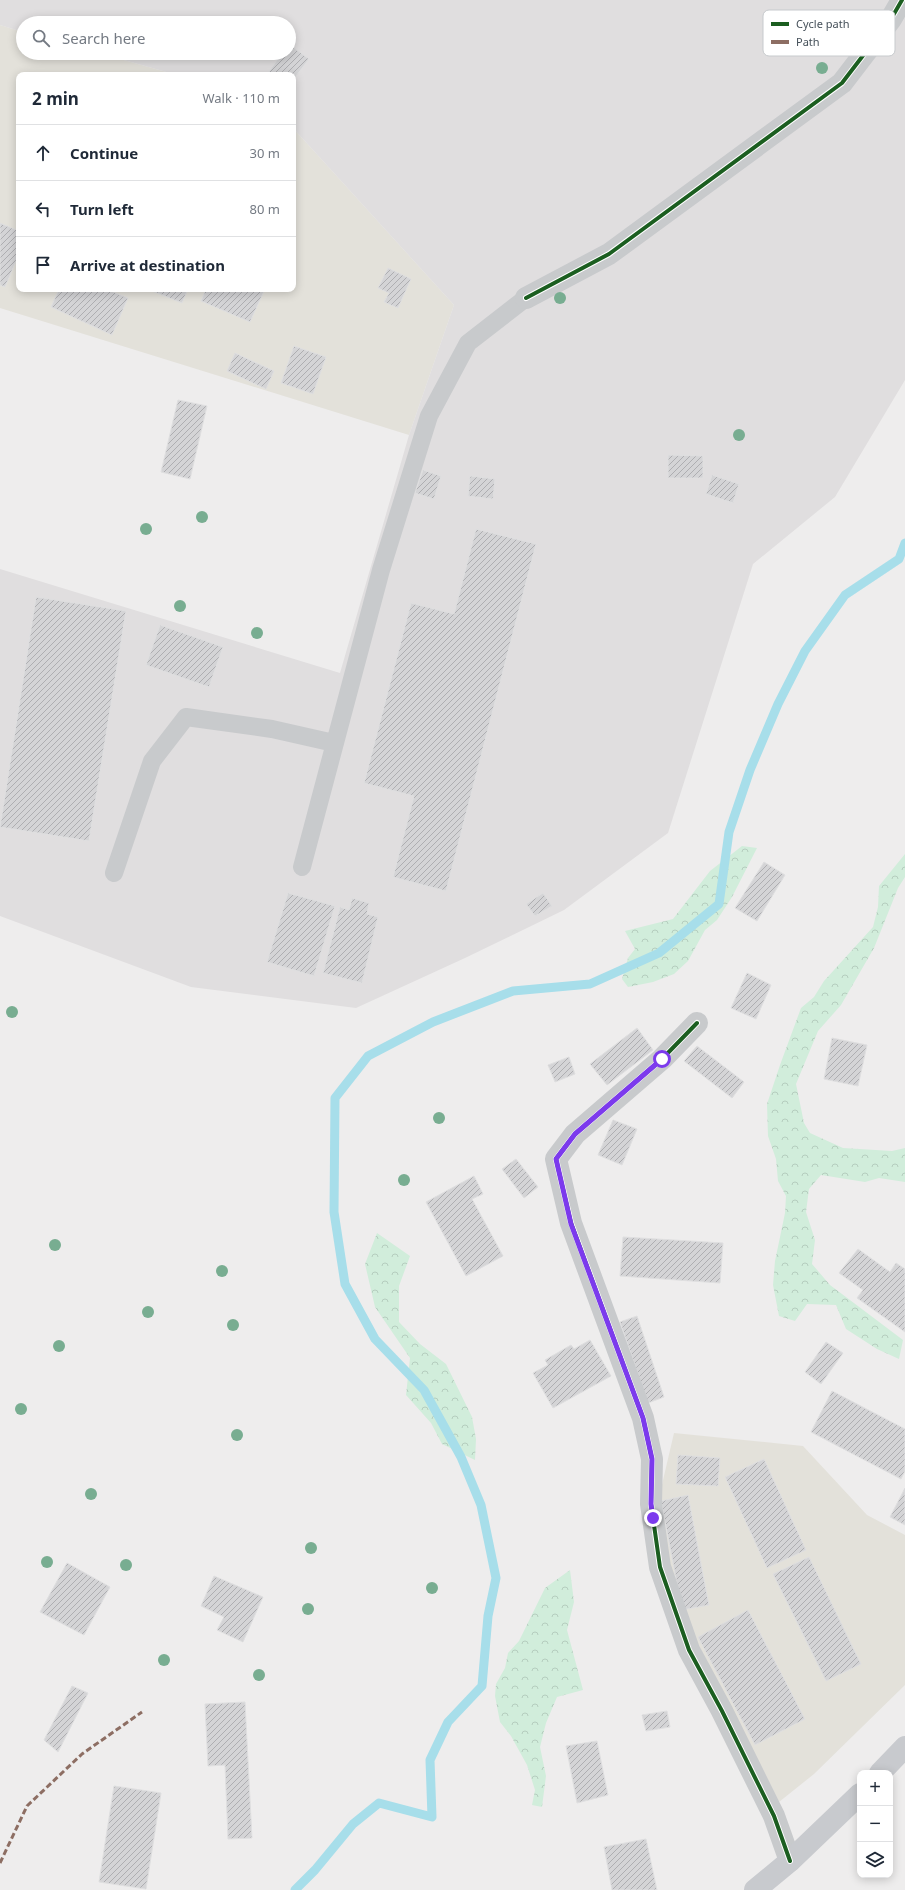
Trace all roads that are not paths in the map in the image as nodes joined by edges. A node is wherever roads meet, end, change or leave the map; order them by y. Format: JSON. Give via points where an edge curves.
{"nodes":[{"id":1,"x":902,"y":0,"type":"edge"},
{"id":2,"x":895,"y":12,"type":"edge"},
{"id":3,"x":863,"y":56,"type":"edge"},
{"id":4,"x":526,"y":298,"type":"joint"},
{"id":5,"x":334,"y":743,"type":"junction"},
{"id":6,"x":302,"y":867,"type":"dead end"},
{"id":7,"x":114,"y":873,"type":"dead end"},
{"id":8,"x":697,"y":1023,"type":"dead end"},
{"id":9,"x":905,"y":1747,"type":"edge"},
{"id":10,"x":883,"y":1770,"type":"edge"},
{"id":11,"x":857,"y":1797,"type":"edge"},
{"id":12,"x":790,"y":1861,"type":"junction"},
{"id":13,"x":755,"y":1890,"type":"edge"}],
"edges":[{"from":1,"to":2,"type":"street"},
{"from":3,"to":4,"type":"street","via":[[842,84],[609,254]]},
{"from":4,"to":5,"type":"lane","via":[[468,343],[430,416],[381,570]]},
{"from":5,"to":6,"type":"lane"},
{"from":5,"to":7,"type":"lane","via":[[272,729],[186,717],[152,761]]},
{"from":8,"to":12,"type":"street","via":[[662,1059],[575,1134],[556,1159],[571,1224],[643,1418],[652,1459],[651,1504],[660,1567],[688,1650],[722,1711],[774,1816]]},
{"from":9,"to":10,"type":"main road"},
{"from":11,"to":12,"type":"main road"},
{"from":12,"to":13,"type":"main road"}]}
